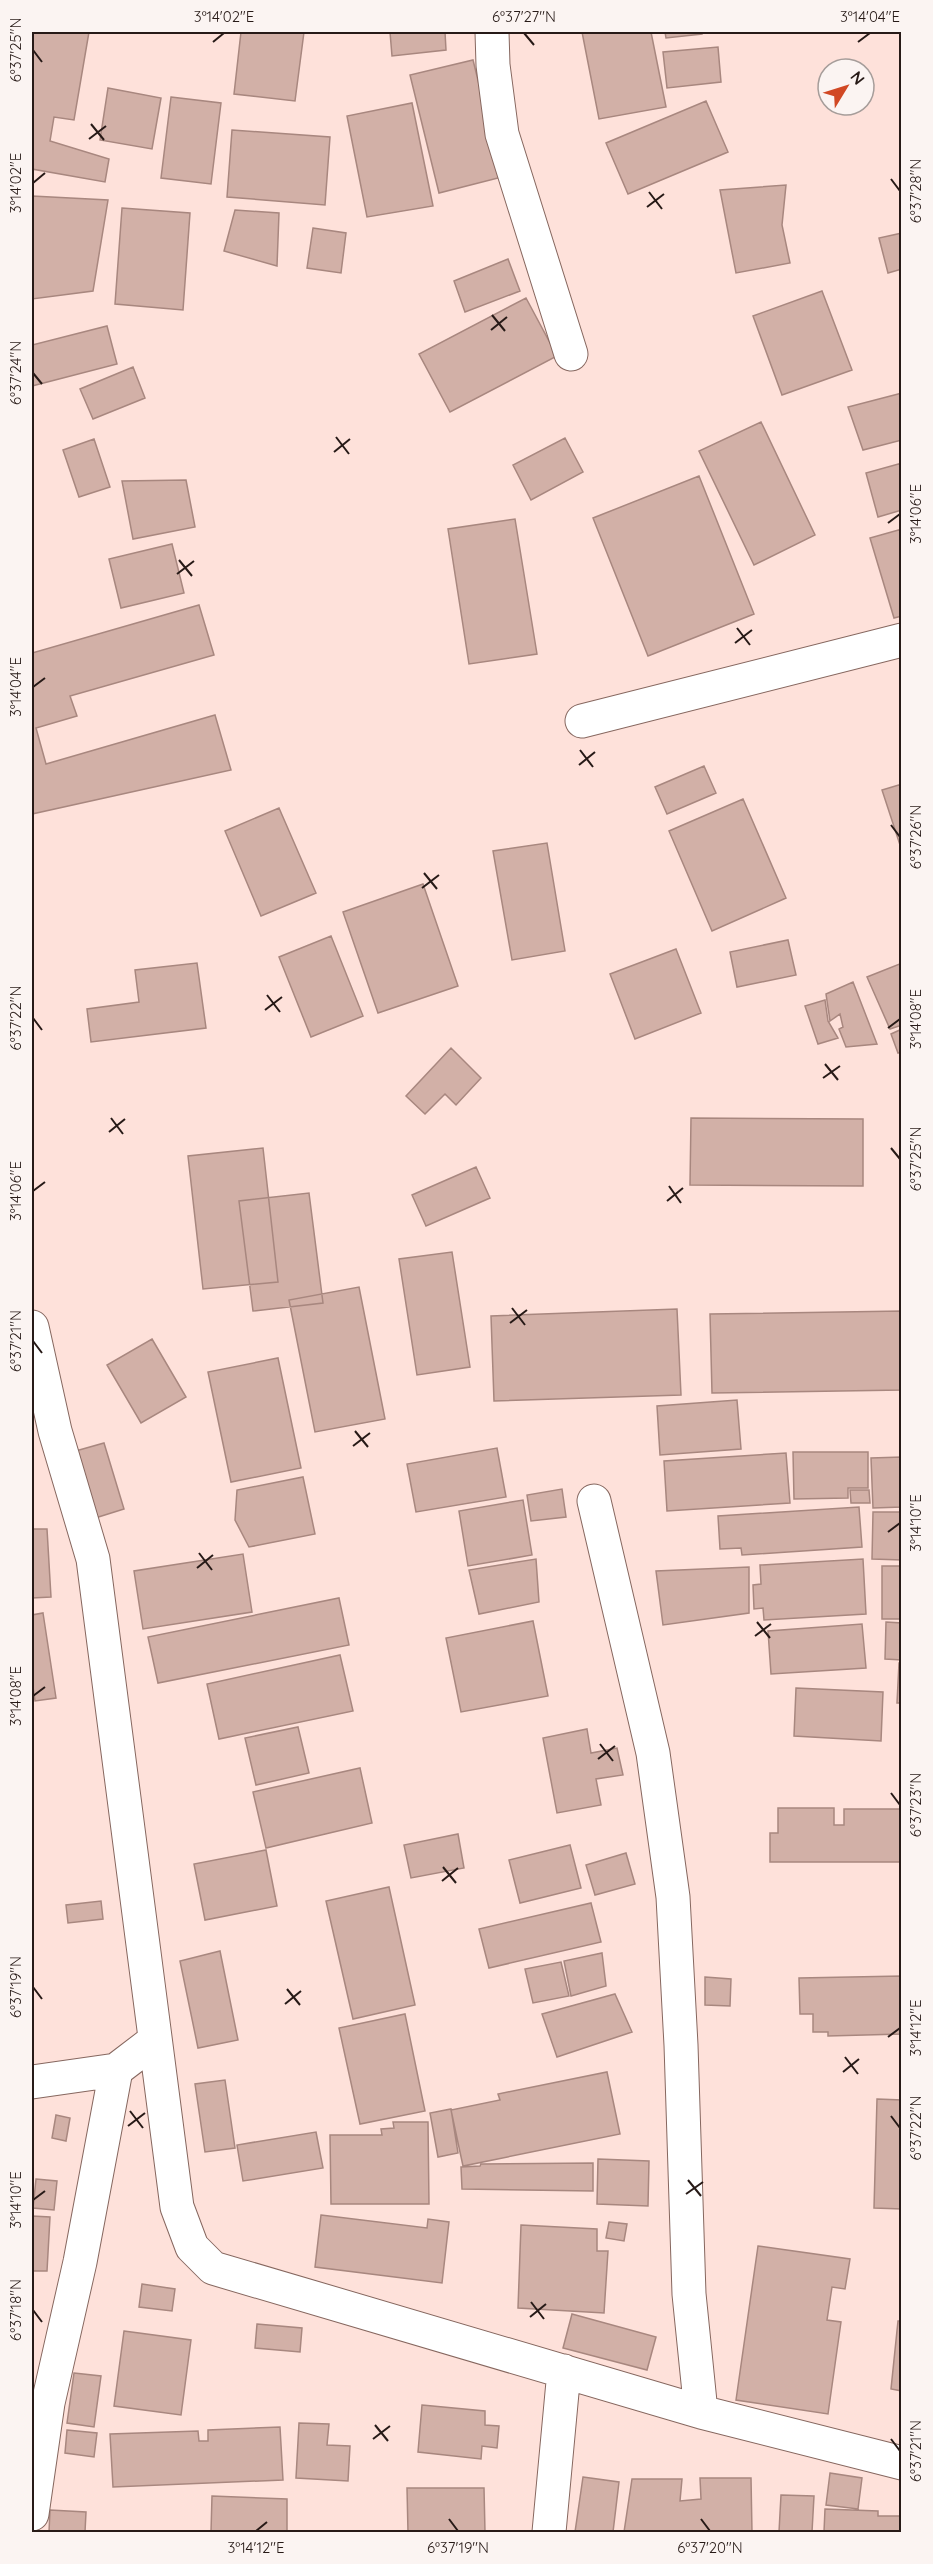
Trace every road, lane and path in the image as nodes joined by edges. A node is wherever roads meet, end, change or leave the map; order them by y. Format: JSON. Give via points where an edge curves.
{"nodes":[{"id":1,"x":492,"y":32,"type":"edge"},
{"id":2,"x":571,"y":354,"type":"dead end"},
{"id":3,"x":902,"y":640,"type":"edge"},
{"id":4,"x":582,"y":721,"type":"dead end"},
{"id":5,"x":32,"y":1327,"type":"edge"},
{"id":6,"x":594,"y":1501,"type":"dead end"},
{"id":7,"x":154,"y":2041,"type":"junction"},
{"id":8,"x":116,"y":2070,"type":"junction"},
{"id":9,"x":32,"y":2082,"type":"edge"},
{"id":10,"x":564,"y":2371,"type":"junction"},
{"id":11,"x":701,"y":2412,"type":"junction"},
{"id":12,"x":902,"y":2463,"type":"edge"},
{"id":13,"x":32,"y":2514,"type":"edge"},
{"id":14,"x":549,"y":2532,"type":"edge"}],
"edges":[{"from":1,"to":2,"type":"street","via":[[502,134]]},
{"from":3,"to":4,"type":"street"},
{"from":5,"to":7,"type":"street","via":[[55,1431],[93,1559]]},
{"from":6,"to":11,"type":"street","via":[[653,1753],[673,1898],[689,2294]]},
{"from":7,"to":8,"type":"street"},
{"from":7,"to":10,"type":"street","via":[[177,2207],[192,2247],[213,2268]]},
{"from":8,"to":9,"type":"street"},
{"from":8,"to":13,"type":"street","via":[[80,2262],[48,2403]]},
{"from":10,"to":11,"type":"street"},
{"from":10,"to":14,"type":"street"},
{"from":11,"to":12,"type":"street"}]}
